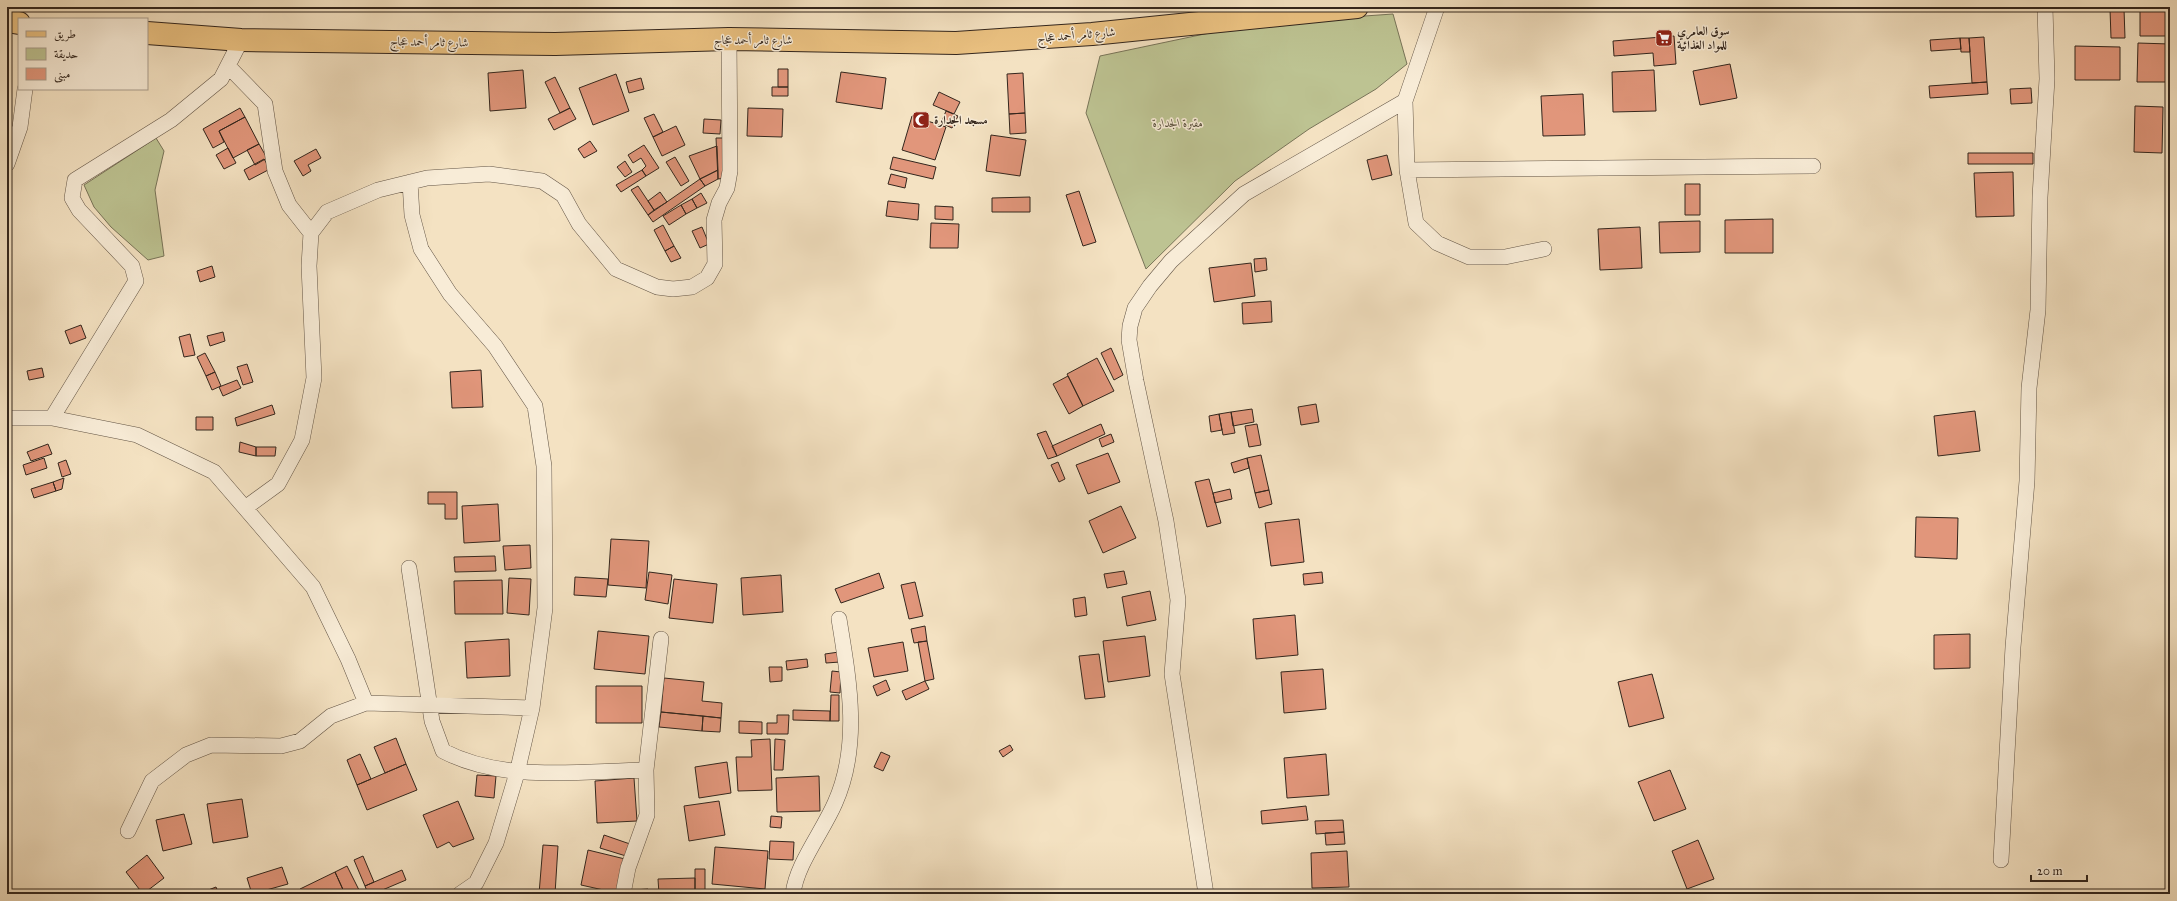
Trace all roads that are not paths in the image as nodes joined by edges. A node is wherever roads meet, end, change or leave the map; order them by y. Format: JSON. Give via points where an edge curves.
{"nodes":[{"id":1,"x":1357,"y":7,"type":"edge"},
{"id":2,"x":1437,"y":7,"type":"edge"},
{"id":3,"x":2045,"y":7,"type":"edge"},
{"id":4,"x":7,"y":21,"type":"edge"},
{"id":5,"x":18,"y":23,"type":"edge"},
{"id":6,"x":148,"y":34,"type":"edge"},
{"id":7,"x":729,"y":39,"type":"junction"},
{"id":8,"x":241,"y":40,"type":"junction"},
{"id":9,"x":228,"y":66,"type":"junction"},
{"id":10,"x":25,"y":90,"type":"edge"},
{"id":11,"x":1405,"y":101,"type":"junction"},
{"id":12,"x":7,"y":164,"type":"edge"},
{"id":13,"x":1813,"y":166,"type":"dead end"},
{"id":14,"x":1407,"y":170,"type":"junction"},
{"id":15,"x":410,"y":182,"type":"junction"},
{"id":16,"x":311,"y":233,"type":"junction"},
{"id":17,"x":1544,"y":249,"type":"dead end"},
{"id":18,"x":7,"y":418,"type":"edge"},
{"id":19,"x":52,"y":418,"type":"junction"},
{"id":20,"x":245,"y":508,"type":"junction"},
{"id":21,"x":409,"y":568,"type":"dead end"},
{"id":22,"x":839,"y":619,"type":"dead end"},
{"id":23,"x":661,"y":639,"type":"dead end"},
{"id":24,"x":366,"y":702,"type":"junction"},
{"id":25,"x":429,"y":703,"type":"junction"},
{"id":26,"x":532,"y":708,"type":"junction"},
{"id":27,"x":646,"y":770,"type":"junction"},
{"id":28,"x":517,"y":773,"type":"junction"},
{"id":29,"x":128,"y":831,"type":"dead end"},
{"id":30,"x":2001,"y":860,"type":"dead end"},
{"id":31,"x":460,"y":894,"type":"edge"},
{"id":32,"x":623,"y":894,"type":"edge"},
{"id":33,"x":794,"y":894,"type":"edge"},
{"id":34,"x":1206,"y":894,"type":"edge"}],
"edges":[{"from":1,"to":7,"type":"main road","name":"شارع ثامر أحمد عجاج","via":[[1092,34],[956,43]]},
{"from":2,"to":11,"type":"street"},
{"from":3,"to":30,"type":"street","via":[[2047,79],[2040,197],[2038,310],[2029,388],[2027,481],[2013,647]]},
{"from":4,"to":5,"type":"main road"},
{"from":6,"to":8,"type":"main road","name":"شارع ثامر أحمد عجاج"},
{"from":7,"to":8,"type":"main road","name":"شارع ثامر أحمد عجاج","via":[[555,44]]},
{"from":7,"to":15,"type":"street","via":[[730,171],[727,188],[714,220],[715,264],[707,278],[692,287],[657,287],[616,269],[579,224],[563,195],[542,181],[489,174],[427,178]]},
{"from":8,"to":9,"type":"street"},
{"from":9,"to":16,"type":"street","via":[[265,104],[274,171],[289,205]]},
{"from":9,"to":19,"type":"street","via":[[221,79],[171,120],[75,180],[72,198],[79,210],[132,266],[136,281]]},
{"from":10,"to":12,"type":"street","via":[[20,127]]},
{"from":11,"to":14,"type":"street"},
{"from":11,"to":34,"type":"street","via":[[1244,194],[1171,261],[1135,308],[1130,326],[1129,340],[1136,381],[1166,521],[1178,600],[1172,674]]},
{"from":13,"to":14,"type":"street"},
{"from":14,"to":17,"type":"street","via":[[1416,223],[1437,243],[1469,257],[1505,257]]},
{"from":15,"to":16,"type":"street","via":[[378,190],[327,212]]},
{"from":15,"to":26,"type":"street","via":[[412,215],[421,249],[450,294],[495,346],[535,406],[544,466],[545,608]]},
{"from":16,"to":20,"type":"street","via":[[314,378],[302,440],[278,484]]},
{"from":18,"to":19,"type":"street"},
{"from":19,"to":20,"type":"street","via":[[137,435],[214,472]]},
{"from":20,"to":24,"type":"street","via":[[313,587],[348,658]]},
{"from":21,"to":25,"type":"street"},
{"from":22,"to":33,"type":"street","via":[[848,673],[851,750],[842,786],[822,831],[805,860]]},
{"from":23,"to":27,"type":"street"},
{"from":24,"to":25,"type":"street"},
{"from":24,"to":29,"type":"street","via":[[331,716],[300,741],[281,746],[211,745],[186,755],[152,781]]},
{"from":25,"to":26,"type":"street"},
{"from":25,"to":28,"type":"street","via":[[432,721],[443,751],[464,762]]},
{"from":26,"to":28,"type":"street"},
{"from":27,"to":28,"type":"street"},
{"from":27,"to":32,"type":"street","via":[[647,815],[628,868]]},
{"from":28,"to":31,"type":"street","via":[[505,818],[488,860],[476,883]]}]}
